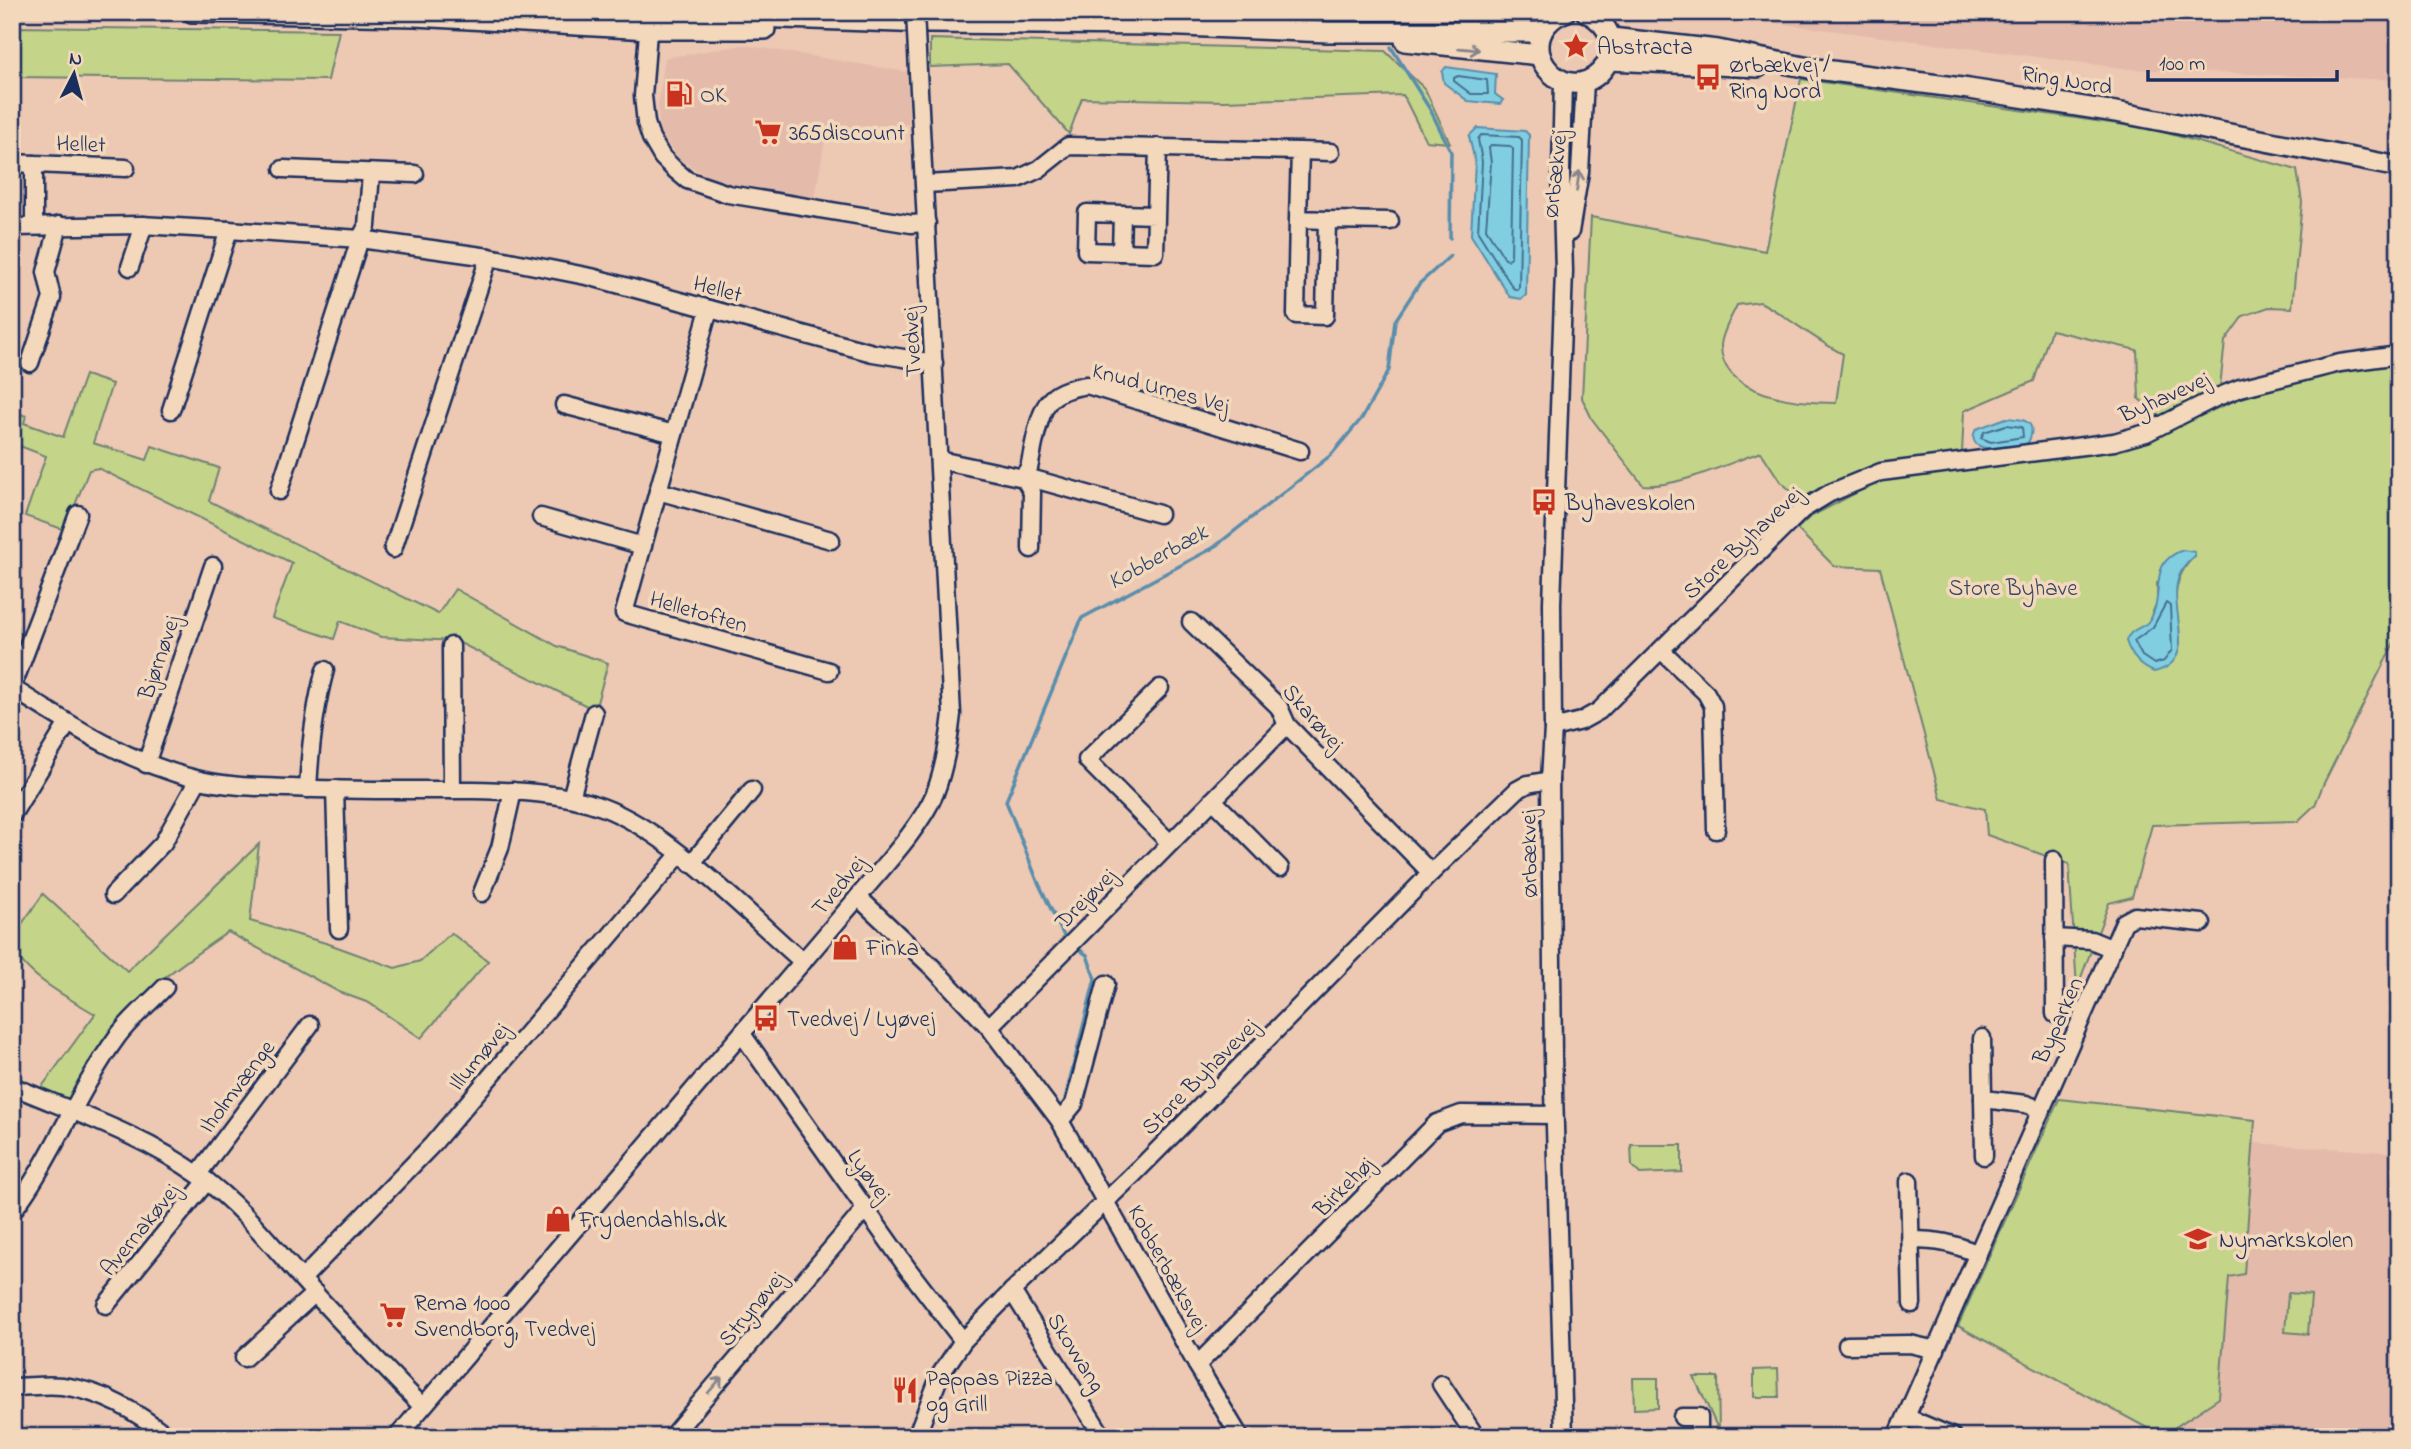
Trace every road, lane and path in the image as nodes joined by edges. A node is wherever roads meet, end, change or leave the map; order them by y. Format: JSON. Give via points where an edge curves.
{"nodes":[{"id":1,"x":192,"y":12,"type":"edge"},
{"id":2,"x":528,"y":12,"type":"edge"},
{"id":3,"x":614,"y":12,"type":"edge"},
{"id":4,"x":1565,"y":12,"type":"edge"},
{"id":5,"x":1586,"y":12,"type":"edge"},
{"id":6,"x":415,"y":16,"type":"junction"},
{"id":7,"x":921,"y":18,"type":"edge"},
{"id":8,"x":649,"y":21,"type":"edge"},
{"id":9,"x":1328,"y":32,"type":"junction"},
{"id":10,"x":1542,"y":32,"type":"junction"},
{"id":11,"x":1611,"y":38,"type":"junction"},
{"id":12,"x":1540,"y":55,"type":"junction"},
{"id":13,"x":1610,"y":60,"type":"junction"},
{"id":14,"x":1808,"y":68,"type":"junction"},
{"id":15,"x":1563,"y":81,"type":"junction"},
{"id":16,"x":1585,"y":81,"type":"junction"},
{"id":17,"x":1158,"y":147,"type":"junction"},
{"id":18,"x":1300,"y":151,"type":"junction"},
{"id":19,"x":1331,"y":152,"type":"dead end"},
{"id":20,"x":12,"y":163,"type":"edge"},
{"id":21,"x":34,"y":164,"type":"junction"},
{"id":22,"x":2399,"y":167,"type":"edge"},
{"id":23,"x":126,"y":168,"type":"dead end"},
{"id":24,"x":283,"y":169,"type":"dead end"},
{"id":25,"x":371,"y":173,"type":"junction"},
{"id":26,"x":415,"y":174,"type":"dead end"},
{"id":27,"x":925,"y":184,"type":"junction"},
{"id":28,"x":1122,"y":214,"type":"junction"},
{"id":29,"x":1156,"y":215,"type":"junction"},
{"id":30,"x":1298,"y":219,"type":"junction"},
{"id":31,"x":1327,"y":220,"type":"junction"},
{"id":32,"x":1390,"y":221,"type":"dead end"},
{"id":33,"x":927,"y":223,"type":"junction"},
{"id":34,"x":34,"y":225,"type":"junction"},
{"id":35,"x":60,"y":225,"type":"junction"},
{"id":36,"x":144,"y":225,"type":"junction"},
{"id":37,"x":12,"y":227,"type":"edge"},
{"id":38,"x":229,"y":230,"type":"junction"},
{"id":39,"x":360,"y":239,"type":"junction"},
{"id":40,"x":1121,"y":252,"type":"junction"},
{"id":41,"x":489,"y":257,"type":"junction"},
{"id":42,"x":130,"y":267,"type":"dead end"},
{"id":43,"x":1564,"y":271,"type":"junction"},
{"id":44,"x":709,"y":309,"type":"junction"},
{"id":45,"x":2399,"y":355,"type":"edge"},
{"id":46,"x":30,"y":363,"type":"dead end"},
{"id":47,"x":934,"y":363,"type":"junction"},
{"id":48,"x":565,"y":405,"type":"dead end"},
{"id":49,"x":171,"y":410,"type":"dead end"},
{"id":50,"x":674,"y":434,"type":"junction"},
{"id":51,"x":1300,"y":451,"type":"dead end"},
{"id":52,"x":940,"y":460,"type":"junction"},
{"id":53,"x":1023,"y":476,"type":"junction"},
{"id":54,"x":1862,"y":478,"type":"joint"},
{"id":55,"x":279,"y":491,"type":"dead end"},
{"id":56,"x":658,"y":491,"type":"junction"},
{"id":57,"x":78,"y":514,"type":"dead end"},
{"id":58,"x":1159,"y":514,"type":"dead end"},
{"id":59,"x":541,"y":517,"type":"dead end"},
{"id":60,"x":831,"y":540,"type":"dead end"},
{"id":61,"x":643,"y":546,"type":"junction"},
{"id":62,"x":393,"y":550,"type":"dead end"},
{"id":63,"x":1031,"y":550,"type":"dead end"},
{"id":64,"x":213,"y":566,"type":"dead end"},
{"id":65,"x":1191,"y":622,"type":"dead end"},
{"id":66,"x":451,"y":646,"type":"dead end"},
{"id":67,"x":1661,"y":650,"type":"junction"},
{"id":68,"x":325,"y":670,"type":"dead end"},
{"id":69,"x":829,"y":671,"type":"dead end"},
{"id":70,"x":1160,"y":688,"type":"dead end"},
{"id":71,"x":594,"y":713,"type":"dead end"},
{"id":72,"x":68,"y":723,"type":"junction"},
{"id":73,"x":1287,"y":725,"type":"junction"},
{"id":74,"x":1553,"y":728,"type":"junction"},
{"id":75,"x":146,"y":764,"type":"junction"},
{"id":76,"x":198,"y":780,"type":"junction"},
{"id":77,"x":1550,"y":780,"type":"junction"},
{"id":78,"x":308,"y":789,"type":"junction"},
{"id":79,"x":335,"y":789,"type":"junction"},
{"id":80,"x":452,"y":790,"type":"junction"},
{"id":81,"x":752,"y":790,"type":"dead end"},
{"id":82,"x":513,"y":791,"type":"junction"},
{"id":83,"x":571,"y":798,"type":"junction"},
{"id":84,"x":1213,"y":800,"type":"junction"},
{"id":85,"x":12,"y":815,"type":"edge"},
{"id":86,"x":1716,"y":830,"type":"dead end"},
{"id":87,"x":1170,"y":843,"type":"junction"},
{"id":88,"x":685,"y":859,"type":"junction"},
{"id":89,"x":2053,"y":860,"type":"dead end"},
{"id":90,"x":1280,"y":868,"type":"dead end"},
{"id":91,"x":1431,"y":873,"type":"junction"},
{"id":92,"x":482,"y":893,"type":"dead end"},
{"id":93,"x":113,"y":895,"type":"dead end"},
{"id":94,"x":858,"y":897,"type":"junction"},
{"id":95,"x":2202,"y":923,"type":"dead end"},
{"id":96,"x":339,"y":929,"type":"dead end"},
{"id":97,"x":2054,"y":938,"type":"junction"},
{"id":98,"x":2113,"y":948,"type":"junction"},
{"id":99,"x":803,"y":962,"type":"junction"},
{"id":100,"x":1106,"y":984,"type":"dead end"},
{"id":101,"x":166,"y":987,"type":"dead end"},
{"id":102,"x":2055,"y":1014,"type":"dead end"},
{"id":103,"x":310,"y":1025,"type":"dead end"},
{"id":104,"x":989,"y":1027,"type":"junction"},
{"id":105,"x":742,"y":1034,"type":"junction"},
{"id":106,"x":1982,"y":1038,"type":"dead end"},
{"id":107,"x":12,"y":1086,"type":"edge"},
{"id":108,"x":1983,"y":1099,"type":"junction"},
{"id":109,"x":74,"y":1110,"type":"junction"},
{"id":110,"x":2042,"y":1110,"type":"junction"},
{"id":111,"x":1554,"y":1115,"type":"junction"},
{"id":112,"x":1060,"y":1121,"type":"junction"},
{"id":113,"x":1984,"y":1156,"type":"dead end"},
{"id":114,"x":203,"y":1178,"type":"junction"},
{"id":115,"x":1909,"y":1181,"type":"dead end"},
{"id":116,"x":1105,"y":1200,"type":"junction"},
{"id":117,"x":866,"y":1208,"type":"junction"},
{"id":118,"x":12,"y":1212,"type":"edge"},
{"id":119,"x":1911,"y":1240,"type":"junction"},
{"id":120,"x":1978,"y":1254,"type":"junction"},
{"id":121,"x":302,"y":1279,"type":"junction"},
{"id":122,"x":1012,"y":1291,"type":"junction"},
{"id":123,"x":315,"y":1293,"type":"junction"},
{"id":124,"x":1912,"y":1304,"type":"dead end"},
{"id":125,"x":106,"y":1305,"type":"dead end"},
{"id":126,"x":963,"y":1340,"type":"junction"},
{"id":127,"x":1847,"y":1345,"type":"dead end"},
{"id":128,"x":1936,"y":1350,"type":"junction"},
{"id":129,"x":244,"y":1358,"type":"dead end"},
{"id":130,"x":1196,"y":1365,"type":"junction"},
{"id":131,"x":1441,"y":1384,"type":"dead end"},
{"id":132,"x":12,"y":1387,"type":"edge"},
{"id":133,"x":422,"y":1406,"type":"junction"},
{"id":134,"x":1906,"y":1416,"type":"junction"},
{"id":135,"x":1682,"y":1417,"type":"dead end"},
{"id":136,"x":169,"y":1437,"type":"edge"},
{"id":137,"x":397,"y":1437,"type":"edge"},
{"id":138,"x":671,"y":1437,"type":"edge"},
{"id":139,"x":916,"y":1437,"type":"edge"},
{"id":140,"x":1103,"y":1437,"type":"edge"},
{"id":141,"x":1240,"y":1437,"type":"edge"},
{"id":142,"x":1476,"y":1437,"type":"edge"},
{"id":143,"x":1564,"y":1437,"type":"edge"},
{"id":144,"x":1699,"y":1437,"type":"edge"},
{"id":145,"x":1897,"y":1437,"type":"edge"},
{"id":146,"x":1953,"y":1437,"type":"edge"}],
"edges":[{"from":1,"to":6,"type":"main road"},
{"from":2,"to":6,"type":"main road"},
{"from":3,"to":8,"type":"main road"},
{"from":4,"to":10,"type":"main road"},
{"from":5,"to":11,"type":"main road","via":[[1606,27]]},
{"from":6,"to":8,"type":"main road"},
{"from":7,"to":8,"type":"main road","via":[[709,31]]},
{"from":7,"to":9,"type":"main road"},
{"from":7,"to":27,"type":"street","name":"Tvedvej","bridge":true,"via":[[918,72]]},
{"from":8,"to":33,"type":"street","via":[[643,96],[646,123],[662,157],[687,180],[728,194]]},
{"from":9,"to":10,"type":"main road"},
{"from":9,"to":12,"type":"main road","one_way":true},
{"from":10,"to":12,"type":"main road"},
{"from":11,"to":13,"type":"main road"},
{"from":11,"to":14,"type":"main road","name":"Ring Nord","via":[[1718,50]]},
{"from":12,"to":15,"type":"main road","via":[[1545,66]]},
{"from":13,"to":14,"type":"main road","name":"Ring Nord"},
{"from":13,"to":16,"type":"main road"},
{"from":14,"to":22,"type":"main road","name":"Ring Nord","via":[[2122,113]]},
{"from":15,"to":16,"type":"main road"},
{"from":15,"to":43,"type":"street","name":"Ørbækvej"},
{"from":43,"to":16,"type":"street","name":"Ørbækvej","one_way":true,"via":[[1580,172]]},
{"from":17,"to":18,"type":"street"},
{"from":17,"to":27,"type":"street","via":[[1068,146],[1018,179]]},
{"from":17,"to":29,"type":"street"},
{"from":18,"to":19,"type":"street"},
{"from":18,"to":30,"type":"street"},
{"from":20,"to":21,"type":"street","name":"Hellet"},
{"from":21,"to":23,"type":"street","name":"Hellet"},
{"from":21,"to":34,"type":"street","name":"Hellet"},
{"from":24,"to":25,"type":"street"},
{"from":25,"to":26,"type":"street"},
{"from":25,"to":39,"type":"street","via":[[367,226]]},
{"from":27,"to":33,"type":"street","name":"Tvedvej"},
{"from":28,"to":29,"type":"street"},
{"from":28,"to":40,"type":"street"},
{"from":28,"to":40,"type":"street","via":[[1087,213],[1086,238],[1086,251]]},
{"from":29,"to":40,"type":"street","via":[[1155,253]]},
{"from":30,"to":31,"type":"street"},
{"from":30,"to":31,"type":"street","via":[[1296,316],[1325,316]]},
{"from":31,"to":32,"type":"street"},
{"from":33,"to":47,"type":"street","name":"Tvedvej"},
{"from":34,"to":35,"type":"street","name":"Hellet"},
{"from":34,"to":37,"type":"street","name":"Hellet"},
{"from":35,"to":36,"type":"street","name":"Hellet"},
{"from":35,"to":46,"type":"street","via":[[46,272],[52,298]]},
{"from":36,"to":38,"type":"street","name":"Hellet"},
{"from":36,"to":42,"type":"street"},
{"from":38,"to":39,"type":"street","name":"Hellet"},
{"from":38,"to":49,"type":"street"},
{"from":39,"to":41,"type":"street","name":"Hellet"},
{"from":39,"to":55,"type":"street"},
{"from":41,"to":44,"type":"street","name":"Hellet","via":[[591,277]]},
{"from":41,"to":62,"type":"street"},
{"from":43,"to":74,"type":"street","name":"Ørbækvej","via":[[1552,603]]},
{"from":44,"to":47,"type":"street","name":"Hellet","via":[[873,353]]},
{"from":44,"to":50,"type":"street","name":"Helletoften"},
{"from":45,"to":54,"type":"street","name":"Byhavevej","via":[[2340,363],[2240,388],[2146,433],[2113,442],[1900,469]]},
{"from":47,"to":52,"type":"street","name":"Tvedvej"},
{"from":48,"to":50,"type":"street"},
{"from":50,"to":56,"type":"street","name":"Helletoften"},
{"from":51,"to":53,"type":"street","name":"Knud Urnes Vej","via":[[1087,385],[1069,388],[1050,400]]},
{"from":52,"to":53,"type":"street"},
{"from":52,"to":94,"type":"street","name":"Tvedvej","via":[[952,714],[947,754],[934,795]]},
{"from":53,"to":58,"type":"street"},
{"from":53,"to":63,"type":"street","via":[[1032,492]]},
{"from":54,"to":67,"type":"street","name":"Store Byhavevej","via":[[1802,510]]},
{"from":56,"to":60,"type":"street"},
{"from":56,"to":61,"type":"street","name":"Helletoften"},
{"from":57,"to":72,"type":"street","via":[[12,688]]},
{"from":59,"to":61,"type":"street"},
{"from":61,"to":69,"type":"street","name":"Helletoften","via":[[624,614]]},
{"from":64,"to":75,"type":"street","name":"Bjørnøvej"},
{"from":65,"to":73,"type":"street","name":"Skarøvej","via":[[1279,707]]},
{"from":66,"to":80,"type":"street"},
{"from":67,"to":74,"type":"street","name":"Store Byhavevej","via":[[1599,711]]},
{"from":67,"to":86,"type":"street","via":[[1706,693],[1713,706]]},
{"from":68,"to":78,"type":"street","via":[[315,709]]},
{"from":70,"to":87,"type":"street","via":[[1087,760]]},
{"from":71,"to":83,"type":"street"},
{"from":72,"to":75,"type":"street"},
{"from":72,"to":85,"type":"street"},
{"from":73,"to":84,"type":"street","name":"Drejøvej"},
{"from":73,"to":91,"type":"street","name":"Skarøvej"},
{"from":74,"to":77,"type":"street","name":"Ørbækvej"},
{"from":75,"to":76,"type":"street"},
{"from":76,"to":78,"type":"street"},
{"from":76,"to":93,"type":"street","via":[[163,843]]},
{"from":77,"to":91,"type":"street","name":"Store Byhavevej","via":[[1517,790]]},
{"from":77,"to":111,"type":"street","name":"Ørbækvej"},
{"from":78,"to":79,"type":"street"},
{"from":79,"to":80,"type":"street"},
{"from":79,"to":96,"type":"street"},
{"from":80,"to":82,"type":"street"},
{"from":81,"to":88,"type":"street"},
{"from":82,"to":83,"type":"street"},
{"from":82,"to":92,"type":"street","via":[[500,848]]},
{"from":83,"to":88,"type":"street","via":[[635,823]]},
{"from":84,"to":87,"type":"street","name":"Drejøvej"},
{"from":84,"to":90,"type":"street"},
{"from":87,"to":104,"type":"street","name":"Drejøvej"},
{"from":88,"to":99,"type":"street"},
{"from":88,"to":121,"type":"street","name":"Illumøvej","via":[[432,1145]]},
{"from":89,"to":97,"type":"street","name":"Byparken"},
{"from":91,"to":116,"type":"street","name":"Store Byhavevej"},
{"from":94,"to":99,"type":"street","name":"Tvedvej"},
{"from":94,"to":104,"type":"street","name":"Kobberbæksvej"},
{"from":95,"to":98,"type":"street","name":"Byparken","via":[[2135,916],[2124,922]]},
{"from":97,"to":98,"type":"street","via":[[2091,940]]},
{"from":97,"to":102,"type":"street","name":"Byparken"},
{"from":98,"to":110,"type":"street","name":"Byparken"},
{"from":99,"to":105,"type":"street","name":"Tvedvej"},
{"from":100,"to":112,"type":"street","via":[[1074,1104]]},
{"from":101,"to":109,"type":"street","via":[[118,1034]]},
{"from":103,"to":114,"type":"street","name":"Iholmvænge"},
{"from":104,"to":112,"type":"street","name":"Kobberbæksvej"},
{"from":105,"to":117,"type":"street","name":"Lyøvej"},
{"from":105,"to":133,"type":"street","name":"Tvedvej"},
{"from":106,"to":108,"type":"street"},
{"from":107,"to":109,"type":"street","name":"Avernakøvej"},
{"from":108,"to":110,"type":"street"},
{"from":108,"to":113,"type":"street"},
{"from":109,"to":114,"type":"street","name":"Avernakøvej","via":[[156,1148]]},
{"from":109,"to":118,"type":"street"},
{"from":110,"to":120,"type":"street","name":"Byparken"},
{"from":111,"to":130,"type":"street","name":"Birkehøj","via":[[1461,1114],[1437,1124]]},
{"from":111,"to":143,"type":"street","name":"Ørbækvej"},
{"from":112,"to":116,"type":"street","name":"Kobberbæksvej"},
{"from":114,"to":121,"type":"street","name":"Avernakøvej","via":[[240,1209]]},
{"from":114,"to":125,"type":"street","name":"Avernakøvej"},
{"from":115,"to":119,"type":"street"},
{"from":116,"to":122,"type":"street","name":"Store Byhavevej"},
{"from":116,"to":130,"type":"street","name":"Kobberbæksvej"},
{"from":117,"to":126,"type":"street","name":"Lyøvej"},
{"from":138,"to":117,"type":"street","name":"Strynøvej","one_way":true},
{"from":119,"to":120,"type":"street","via":[[1954,1243]]},
{"from":119,"to":124,"type":"street"},
{"from":120,"to":128,"type":"street","name":"Byparken"},
{"from":121,"to":123,"type":"street","name":"Avernakøvej"},
{"from":122,"to":126,"type":"street","name":"Store Byhavevej"},
{"from":122,"to":140,"type":"street","name":"Skovvang"},
{"from":123,"to":129,"type":"street"},
{"from":123,"to":133,"type":"street","name":"Avernakøvej"},
{"from":126,"to":139,"type":"street","name":"Store Byhavevej","via":[[940,1375]]},
{"from":127,"to":128,"type":"street","via":[[1910,1344]]},
{"from":128,"to":134,"type":"street","name":"Byparken"},
{"from":130,"to":141,"type":"street","name":"Kobberbæksvej"},
{"from":131,"to":142,"type":"street"},
{"from":132,"to":136,"type":"street","via":[[61,1386],[102,1396],[137,1413]]},
{"from":133,"to":137,"type":"street","name":"Tvedvej"},
{"from":134,"to":145,"type":"street","name":"Byparken"},
{"from":134,"to":146,"type":"street"},
{"from":135,"to":144,"type":"street","via":[[1699,1417]]}]}
